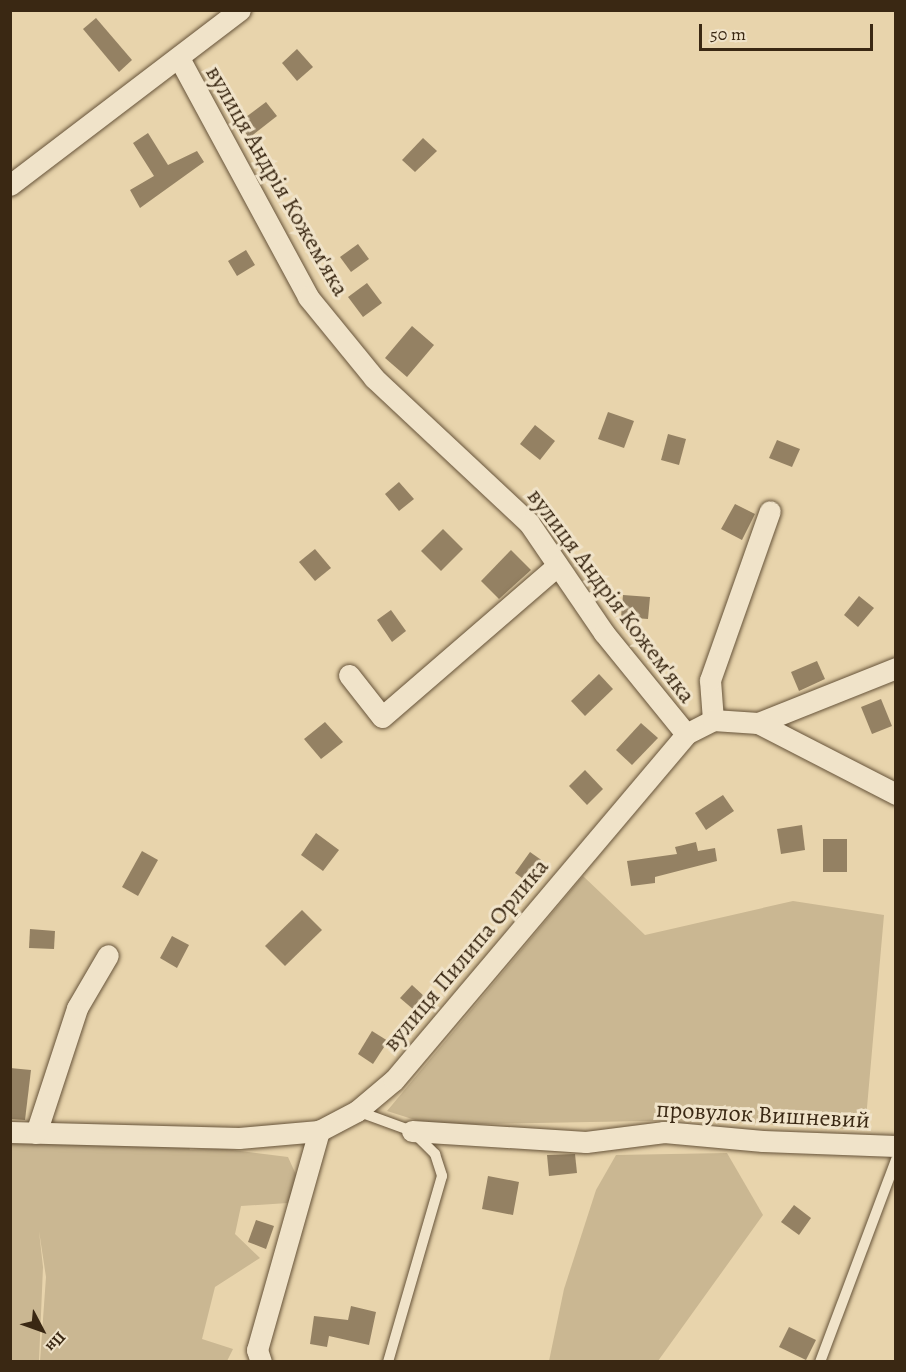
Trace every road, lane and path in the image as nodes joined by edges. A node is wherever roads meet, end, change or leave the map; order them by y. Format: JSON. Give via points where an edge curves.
{"nodes":[{"id":1,"x":240,"y":10,"type":"edge"},
{"id":2,"x":179,"y":58,"type":"junction"},
{"id":3,"x":10,"y":185,"type":"edge"},
{"id":4,"x":770,"y":511,"type":"dead end"},
{"id":5,"x":557,"y":566,"type":"junction"},
{"id":6,"x":896,"y":668,"type":"edge"},
{"id":7,"x":349,"y":675,"type":"dead end"},
{"id":8,"x":713,"y":720,"type":"junction"},
{"id":9,"x":758,"y":723,"type":"junction"},
{"id":10,"x":686,"y":734,"type":"junction"},
{"id":11,"x":896,"y":794,"type":"edge"},
{"id":12,"x":108,"y":955,"type":"dead end"},
{"id":13,"x":357,"y":1111,"type":"junction"},
{"id":14,"x":319,"y":1131,"type":"junction"},
{"id":15,"x":412,"y":1131,"type":"junction"},
{"id":16,"x":10,"y":1132,"type":"edge"},
{"id":17,"x":36,"y":1133,"type":"junction"},
{"id":18,"x":896,"y":1146,"type":"edge"},
{"id":19,"x":896,"y":1160,"type":"edge"},
{"id":20,"x":261,"y":1362,"type":"edge"},
{"id":21,"x":388,"y":1362,"type":"edge"},
{"id":22,"x":820,"y":1362,"type":"edge"}],
"edges":[{"from":1,"to":2,"type":"street"},
{"from":2,"to":3,"type":"street"},
{"from":2,"to":5,"type":"street","name":"вулиця Андрія Кожем'яка","via":[[308,297],[374,378],[529,523]]},
{"from":4,"to":8,"type":"street","via":[[710,680]]},
{"from":5,"to":7,"type":"street","via":[[382,717]]},
{"from":5,"to":10,"type":"street","name":"вулиця Андрія Кожем'яка","via":[[604,633]]},
{"from":6,"to":9,"type":"street"},
{"from":8,"to":9,"type":"street"},
{"from":8,"to":10,"type":"street","name":"вулиця Пилипа Орлика"},
{"from":9,"to":11,"type":"street"},
{"from":10,"to":13,"type":"street","name":"вулиця Пилипа Орлика","via":[[394,1080]]},
{"from":12,"to":17,"type":"street","via":[[77,1008]]},
{"from":13,"to":14,"type":"street","name":"вулиця Пилипа Орлика"},
{"from":13,"to":15,"type":"lane"},
{"from":14,"to":17,"type":"street","name":"вулиця Пилипа Орлика","via":[[239,1137]]},
{"from":14,"to":20,"type":"street","via":[[258,1350]]},
{"from":15,"to":18,"type":"street","name":"провулок Вишневий","via":[[586,1142],[664,1132],[763,1141]]},
{"from":15,"to":21,"type":"lane","via":[[435,1154],[442,1176]]},
{"from":16,"to":17,"type":"street","name":"вулиця Пилипа Орлика"},
{"from":19,"to":22,"type":"lane"}]}
